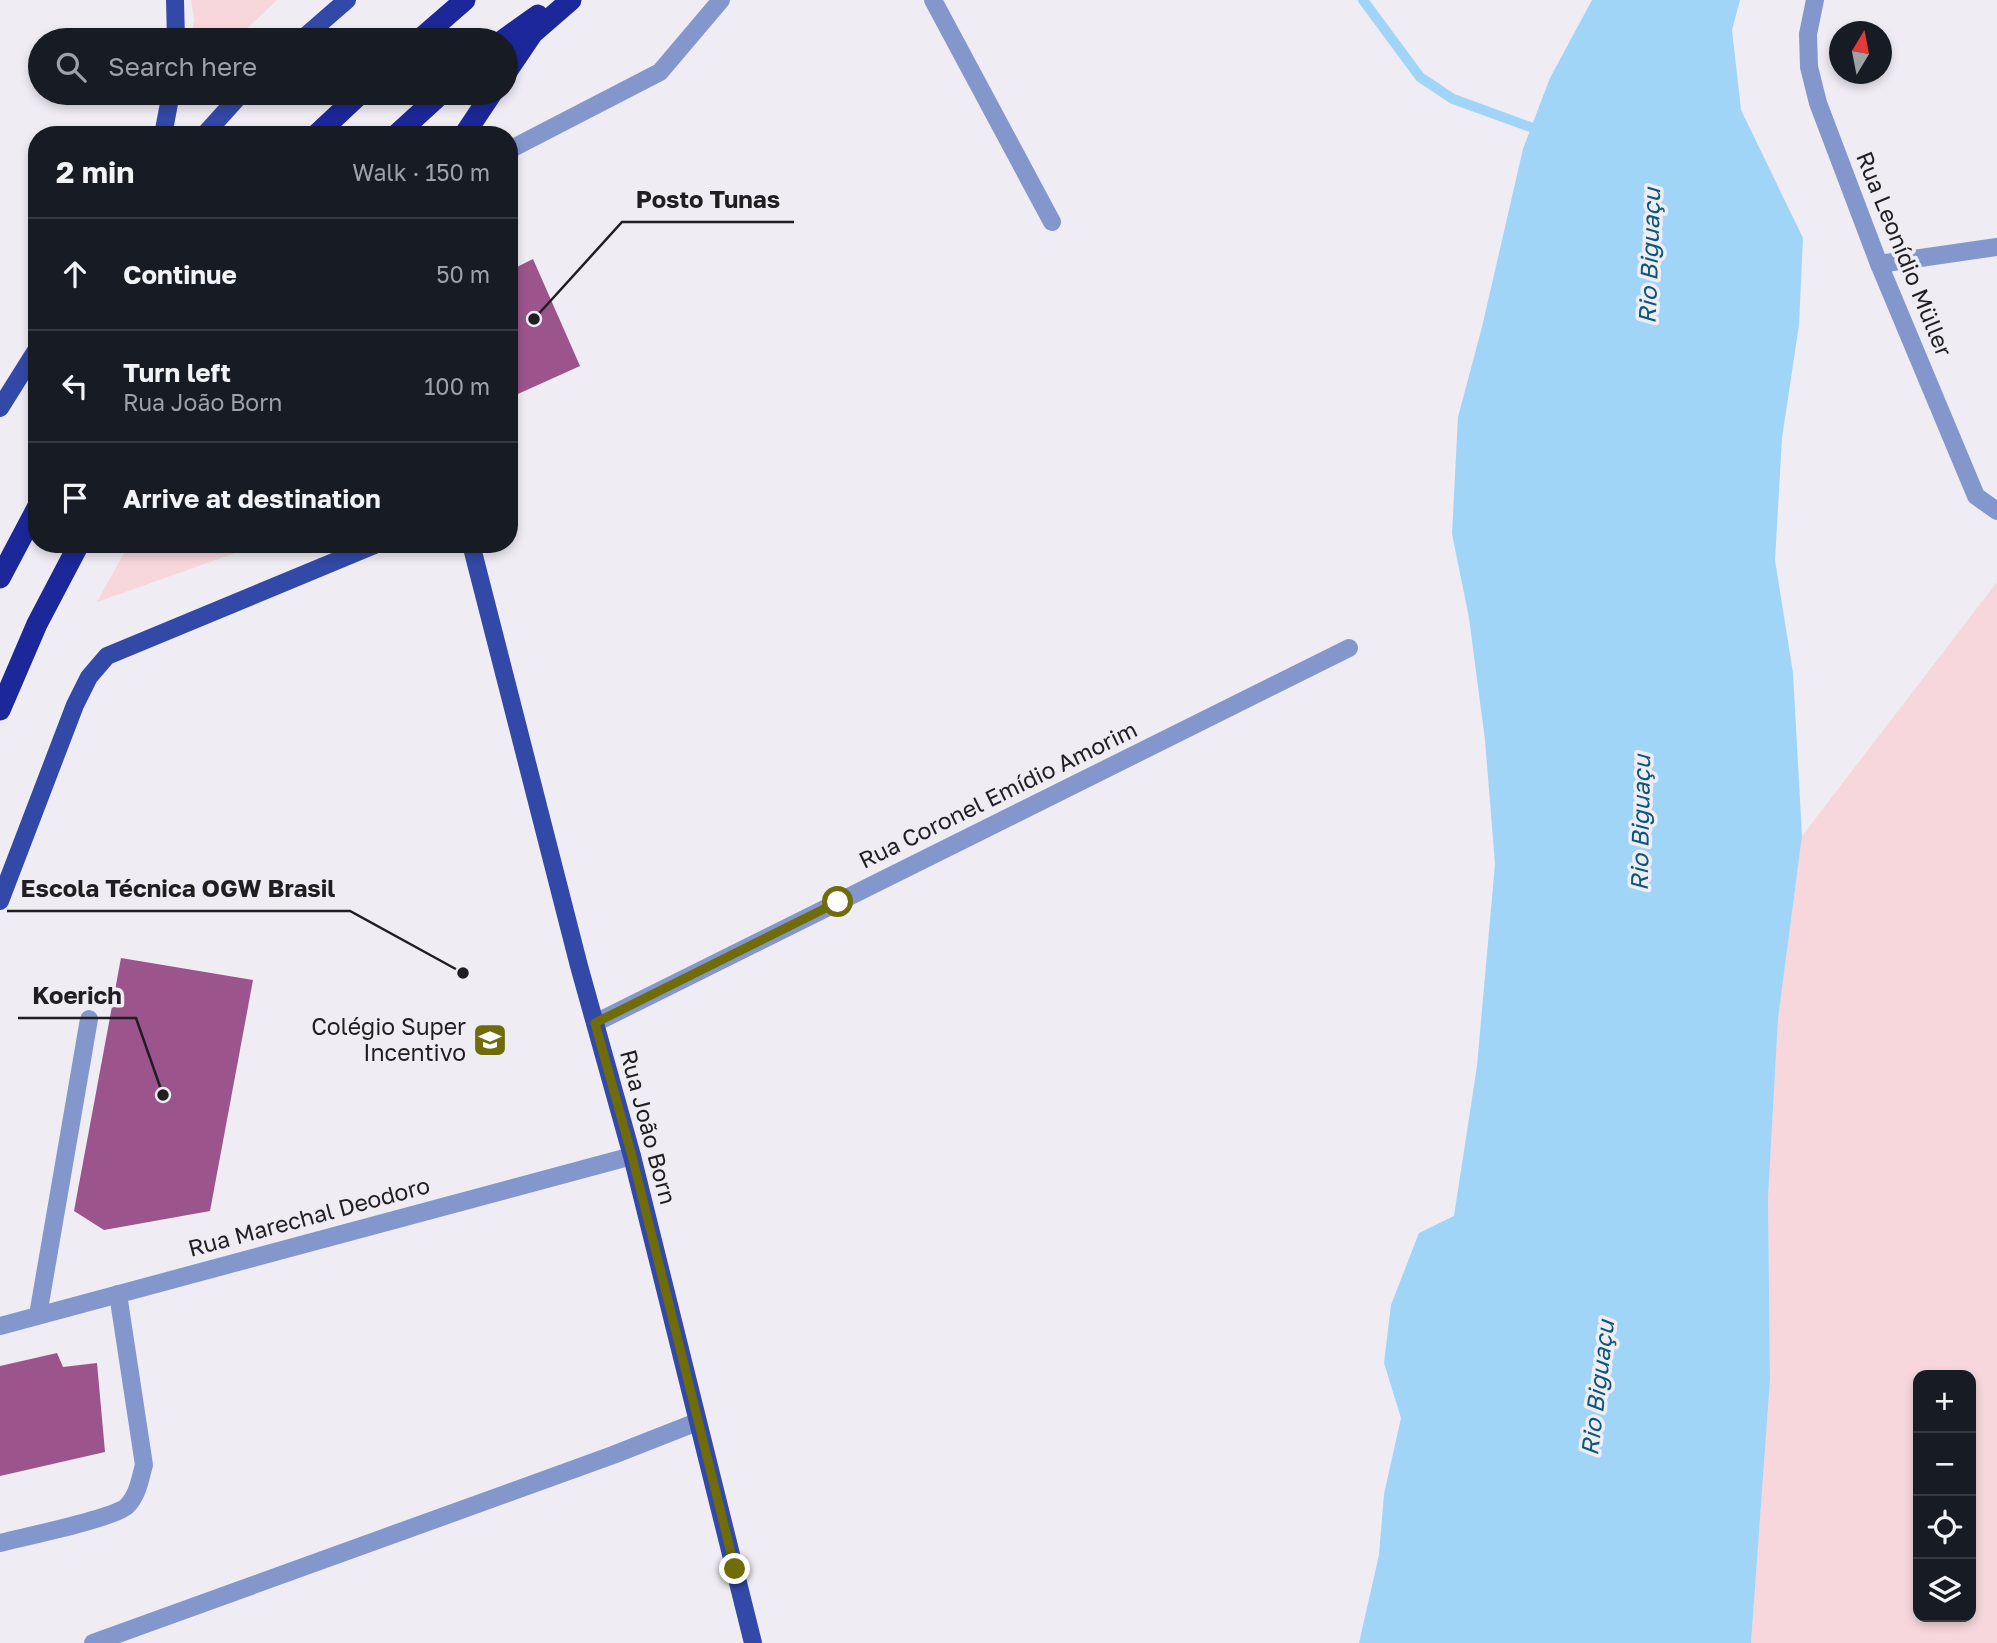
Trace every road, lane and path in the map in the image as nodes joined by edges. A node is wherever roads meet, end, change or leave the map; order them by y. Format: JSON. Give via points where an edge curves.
{"nodes":[{"id":1,"x":175,"y":0,"type":"edge"},
{"id":2,"x":347,"y":0,"type":"edge"},
{"id":3,"x":465,"y":0,"type":"edge"},
{"id":4,"x":558,"y":0,"type":"edge"},
{"id":5,"x":572,"y":0,"type":"edge"},
{"id":6,"x":721,"y":0,"type":"edge"},
{"id":7,"x":933,"y":0,"type":"edge"},
{"id":8,"x":1815,"y":0,"type":"edge"},
{"id":9,"x":176,"y":28,"type":"edge"},
{"id":10,"x":315,"y":28,"type":"edge"},
{"id":11,"x":433,"y":28,"type":"edge"},
{"id":12,"x":518,"y":29,"type":"edge"},
{"id":13,"x":518,"y":55,"type":"edge"},
{"id":14,"x":169,"y":105,"type":"edge"},
{"id":15,"x":231,"y":105,"type":"edge"},
{"id":16,"x":348,"y":105,"type":"edge"},
{"id":17,"x":429,"y":105,"type":"edge"},
{"id":18,"x":484,"y":105,"type":"edge"},
{"id":19,"x":165,"y":126,"type":"edge"},
{"id":20,"x":212,"y":126,"type":"edge"},
{"id":21,"x":326,"y":126,"type":"edge"},
{"id":22,"x":406,"y":126,"type":"edge"},
{"id":23,"x":470,"y":126,"type":"edge"},
{"id":24,"x":518,"y":144,"type":"edge"},
{"id":25,"x":1052,"y":222,"type":"dead end"},
{"id":26,"x":1997,"y":247,"type":"edge"},
{"id":27,"x":1879,"y":264,"type":"junction"},
{"id":28,"x":28,"y":363,"type":"edge"},
{"id":29,"x":0,"y":408,"type":"edge"},
{"id":30,"x":1997,"y":511,"type":"edge"},
{"id":31,"x":28,"y":525,"type":"edge"},
{"id":32,"x":74,"y":553,"type":"edge"},
{"id":33,"x":355,"y":553,"type":"edge"},
{"id":34,"x":473,"y":553,"type":"edge"},
{"id":35,"x":0,"y":578,"type":"edge"},
{"id":36,"x":1349,"y":648,"type":"dead end"},
{"id":37,"x":0,"y":710,"type":"edge"},
{"id":38,"x":0,"y":901,"type":"edge"},
{"id":39,"x":89,"y":1019,"type":"dead end"},
{"id":40,"x":595,"y":1023,"type":"junction"},
{"id":41,"x":632,"y":1156,"type":"junction"},
{"id":42,"x":118,"y":1294,"type":"junction"},
{"id":43,"x":38,"y":1315,"type":"junction"},
{"id":44,"x":0,"y":1326,"type":"edge"},
{"id":45,"x":697,"y":1422,"type":"junction"},
{"id":46,"x":0,"y":1543,"type":"edge"},
{"id":47,"x":93,"y":1643,"type":"edge"},
{"id":48,"x":753,"y":1643,"type":"edge"}],
"edges":[{"from":1,"to":9,"type":"main road"},
{"from":2,"to":10,"type":"main road"},
{"from":3,"to":11,"type":"highway"},
{"from":4,"to":12,"type":"highway"},
{"from":5,"to":13,"type":"highway","via":[[533,33]]},
{"from":6,"to":24,"type":"street","via":[[660,72]]},
{"from":7,"to":25,"type":"street"},
{"from":8,"to":27,"type":"street","name":"Rua Leonídio Müller","via":[[1808,34],[1809,67],[1818,103]]},
{"from":14,"to":19,"type":"main road"},
{"from":15,"to":20,"type":"main road"},
{"from":16,"to":21,"type":"highway"},
{"from":17,"to":22,"type":"highway"},
{"from":18,"to":23,"type":"highway"},
{"from":26,"to":27,"type":"street"},
{"from":27,"to":30,"type":"street","name":"Rua Leonídio Müller","via":[[1976,496]]},
{"from":28,"to":29,"type":"main road"},
{"from":31,"to":35,"type":"highway"},
{"from":32,"to":37,"type":"highway"},
{"from":33,"to":38,"type":"main road","via":[[107,656],[89,677],[75,705]]},
{"from":34,"to":40,"type":"main road","name":"Rua João Born"},
{"from":36,"to":40,"type":"street","name":"Rua Coronel Emídio Amorim"},
{"from":39,"to":43,"type":"street"},
{"from":40,"to":41,"type":"main road","name":"Rua João Born"},
{"from":41,"to":42,"type":"street","name":"Rua Marechal Deodoro"},
{"from":41,"to":45,"type":"main road","name":"Rua João Born"},
{"from":42,"to":43,"type":"street","name":"Rua Marechal Deodoro"},
{"from":42,"to":46,"type":"street","via":[[144,1465],[138,1489],[127,1507],[103,1517]]},
{"from":43,"to":44,"type":"street","name":"Rua Marechal Deodoro"},
{"from":45,"to":47,"type":"street"},
{"from":45,"to":48,"type":"main road","name":"Rua João Born"}]}
